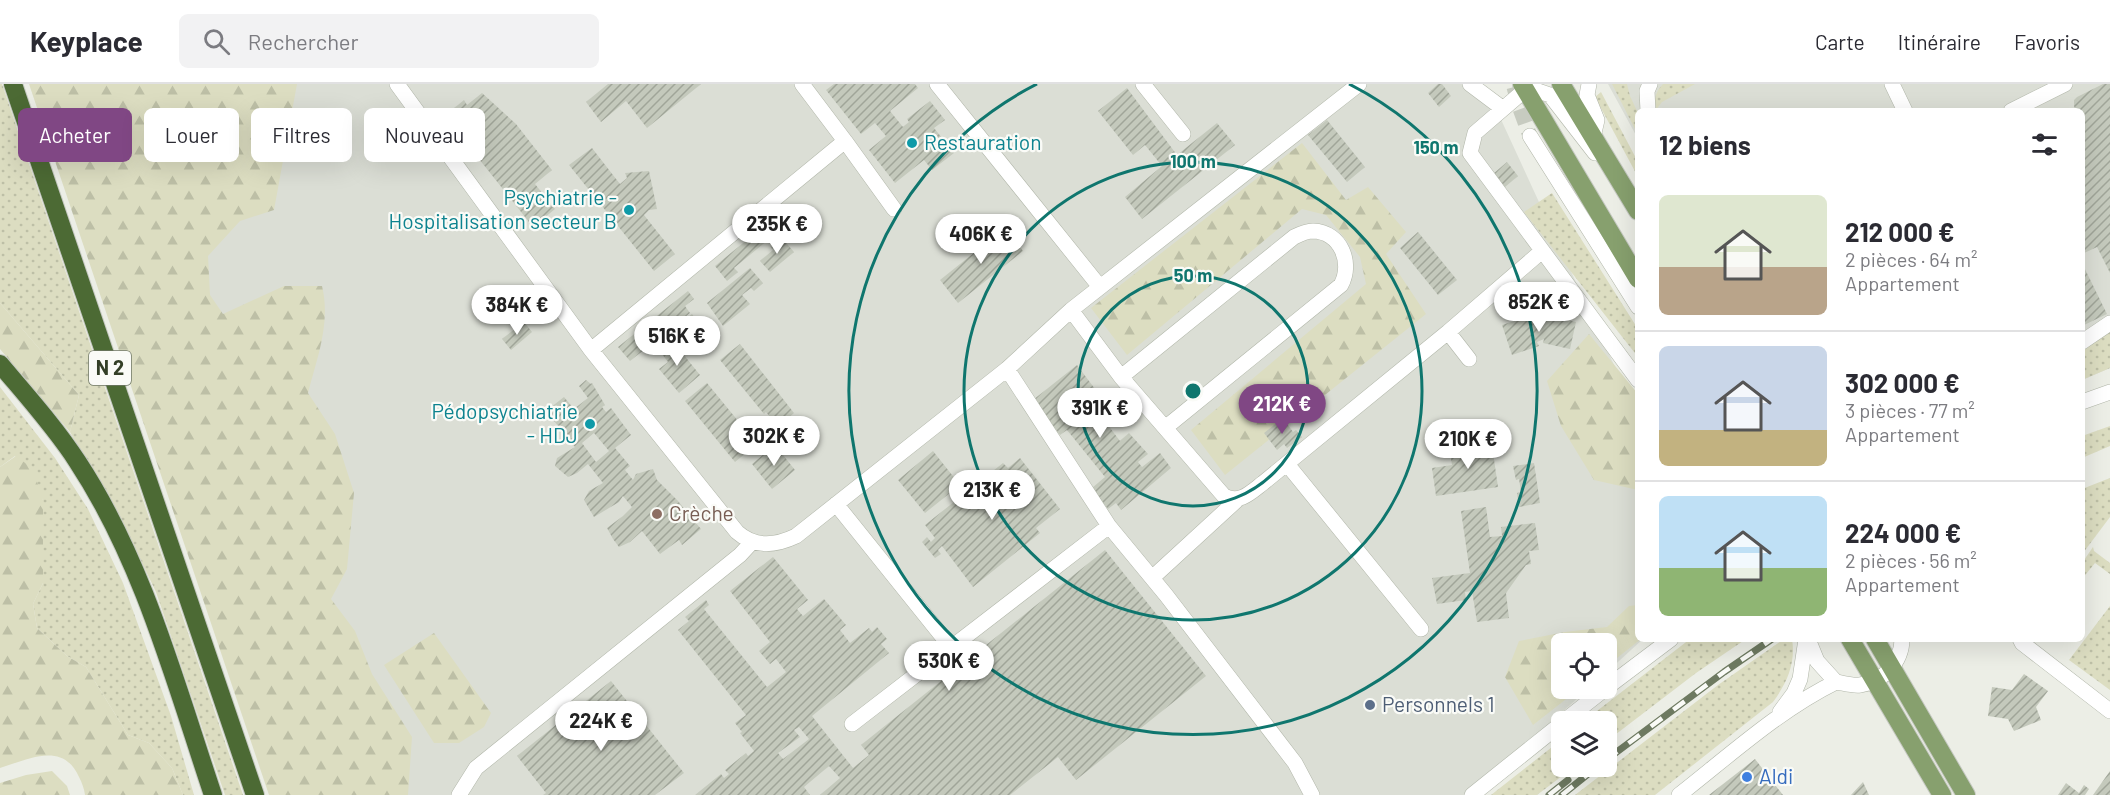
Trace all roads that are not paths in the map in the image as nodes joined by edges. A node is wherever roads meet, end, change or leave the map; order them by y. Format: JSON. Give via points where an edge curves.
{"nodes":[{"id":1,"x":13,"y":84,"type":"edge"},
{"id":2,"x":397,"y":84,"type":"edge"},
{"id":3,"x":802,"y":84,"type":"edge"},
{"id":4,"x":937,"y":84,"type":"edge"},
{"id":5,"x":1143,"y":84,"type":"edge"},
{"id":6,"x":1359,"y":84,"type":"edge"},
{"id":7,"x":1470,"y":84,"type":"edge"},
{"id":8,"x":1561,"y":84,"type":"edge"},
{"id":9,"x":1589,"y":84,"type":"edge"},
{"id":10,"x":1650,"y":84,"type":"edge"},
{"id":11,"x":1892,"y":84,"type":"edge"},
{"id":12,"x":2065,"y":84,"type":"edge"},
{"id":13,"x":1523,"y":87,"type":"edge"},
{"id":14,"x":1502,"y":108,"type":"junction"},
{"id":15,"x":1648,"y":108,"type":"edge"},
{"id":16,"x":1904,"y":108,"type":"edge"},
{"id":17,"x":2017,"y":108,"type":"edge"},
{"id":18,"x":1183,"y":134,"type":"dead end"},
{"id":19,"x":1530,"y":136,"type":"tunnel mouth"},
{"id":20,"x":1593,"y":136,"type":"junction"},
{"id":21,"x":845,"y":141,"type":"junction"},
{"id":22,"x":1634,"y":204,"type":"edge"},
{"id":23,"x":894,"y":209,"type":"dead end"},
{"id":24,"x":1542,"y":251,"type":"junction"},
{"id":25,"x":1635,"y":274,"type":"edge"},
{"id":26,"x":1100,"y":287,"type":"junction"},
{"id":27,"x":1635,"y":302,"type":"edge"},
{"id":28,"x":1071,"y":310,"type":"junction"},
{"id":29,"x":2110,"y":323,"type":"edge"},
{"id":30,"x":1448,"y":332,"type":"junction"},
{"id":31,"x":2085,"y":340,"type":"edge"},
{"id":32,"x":591,"y":350,"type":"junction"},
{"id":33,"x":1469,"y":359,"type":"dead end"},
{"id":34,"x":0,"y":364,"type":"edge"},
{"id":35,"x":1007,"y":369,"type":"junction"},
{"id":36,"x":1121,"y":376,"type":"junction"},
{"id":37,"x":1635,"y":376,"type":"edge"},
{"id":38,"x":2110,"y":392,"type":"edge"},
{"id":39,"x":2085,"y":401,"type":"edge"},
{"id":40,"x":1165,"y":428,"type":"junction"},
{"id":41,"x":1287,"y":464,"type":"junction"},
{"id":42,"x":1237,"y":500,"type":"junction"},
{"id":43,"x":836,"y":504,"type":"junction"},
{"id":44,"x":1109,"y":526,"type":"junction"},
{"id":45,"x":752,"y":542,"type":"junction"},
{"id":46,"x":1152,"y":578,"type":"junction"},
{"id":47,"x":1422,"y":629,"type":"dead end"},
{"id":48,"x":1667,"y":642,"type":"edge"},
{"id":49,"x":1806,"y":642,"type":"edge"},
{"id":50,"x":1808,"y":642,"type":"edge"},
{"id":51,"x":1852,"y":642,"type":"edge"},
{"id":52,"x":1877,"y":642,"type":"edge"},
{"id":53,"x":1902,"y":642,"type":"edge"},
{"id":54,"x":2022,"y":642,"type":"edge"},
{"id":55,"x":950,"y":646,"type":"junction"},
{"id":56,"x":1892,"y":668,"type":"junction"},
{"id":57,"x":1617,"y":680,"type":"edge"},
{"id":58,"x":1876,"y":680,"type":"junction"},
{"id":59,"x":1836,"y":682,"type":"junction"},
{"id":60,"x":1592,"y":699,"type":"edge"},
{"id":61,"x":1576,"y":711,"type":"edge"},
{"id":62,"x":2110,"y":711,"type":"edge"},
{"id":63,"x":1771,"y":723,"type":"junction"},
{"id":64,"x":852,"y":724,"type":"dead end"},
{"id":65,"x":1551,"y":731,"type":"edge"},
{"id":66,"x":213,"y":795,"type":"edge"},
{"id":67,"x":255,"y":795,"type":"edge"},
{"id":68,"x":459,"y":795,"type":"edge"},
{"id":69,"x":1312,"y":795,"type":"edge"},
{"id":70,"x":1472,"y":795,"type":"edge"},
{"id":71,"x":1679,"y":795,"type":"edge"},
{"id":72,"x":1941,"y":795,"type":"edge"},
{"id":73,"x":1966,"y":795,"type":"edge"}],
"edges":[{"from":1,"to":67,"type":"highway","number":"N 2"},
{"from":2,"to":32,"type":"street"},
{"from":3,"to":21,"type":"street"},
{"from":4,"to":26,"type":"street"},
{"from":5,"to":18,"type":"street"},
{"from":6,"to":26,"type":"street"},
{"from":7,"to":14,"type":"street"},
{"from":8,"to":20,"type":"main road"},
{"from":9,"to":20,"type":"street","via":[[1587,95],[1597,120]]},
{"from":10,"to":15,"type":"street"},
{"from":11,"to":16,"type":"street"},
{"from":12,"to":17,"type":"street"},
{"from":13,"to":14,"type":"street"},
{"from":13,"to":22,"type":"street","via":[[1550,95]]},
{"from":13,"to":25,"type":"main road"},
{"from":14,"to":24,"type":"street","via":[[1475,133],[1470,153]]},
{"from":19,"to":27,"type":"street"},
{"from":20,"to":22,"type":"main road"},
{"from":21,"to":23,"type":"street"},
{"from":21,"to":32,"type":"street"},
{"from":24,"to":30,"type":"street"},
{"from":24,"to":37,"type":"street"},
{"from":26,"to":28,"type":"street"},
{"from":28,"to":35,"type":"street"},
{"from":28,"to":36,"type":"street"},
{"from":29,"to":31,"type":"street"},
{"from":30,"to":33,"type":"street"},
{"from":30,"to":41,"type":"street"},
{"from":32,"to":45,"type":"street","via":[[737,532]]},
{"from":34,"to":66,"type":"highway","via":[[77,461],[129,559]]},
{"from":35,"to":43,"type":"street"},
{"from":35,"to":44,"type":"street"},
{"from":36,"to":40,"type":"street"},
{"from":36,"to":40,"type":"street","via":[[1294,237],[1312,231],[1322,233],[1339,246],[1347,264],[1341,285]]},
{"from":38,"to":39,"type":"street"},
{"from":40,"to":42,"type":"street","via":[[1224,496]]},
{"from":41,"to":42,"type":"street"},
{"from":41,"to":47,"type":"street"},
{"from":42,"to":46,"type":"street"},
{"from":43,"to":45,"type":"street","via":[[796,536],[779,544]]},
{"from":43,"to":55,"type":"street"},
{"from":44,"to":46,"type":"street"},
{"from":44,"to":55,"type":"street"},
{"from":45,"to":68,"type":"street","via":[[476,768]]},
{"from":46,"to":69,"type":"street","via":[[1295,764]]},
{"from":48,"to":57,"type":"street"},
{"from":49,"to":63,"type":"street","via":[[1794,693]]},
{"from":50,"to":59,"type":"street","via":[[1817,661]]},
{"from":51,"to":58,"type":"main road"},
{"from":52,"to":56,"type":"main road"},
{"from":53,"to":56,"type":"street"},
{"from":54,"to":62,"type":"street"},
{"from":55,"to":64,"type":"street"},
{"from":56,"to":58,"type":"street"},
{"from":56,"to":73,"type":"main road"},
{"from":58,"to":59,"type":"street","via":[[1860,685]]},
{"from":58,"to":72,"type":"main road"},
{"from":59,"to":63,"type":"street"},
{"from":60,"to":61,"type":"street"},
{"from":63,"to":71,"type":"street"},
{"from":65,"to":70,"type":"street"}]}
